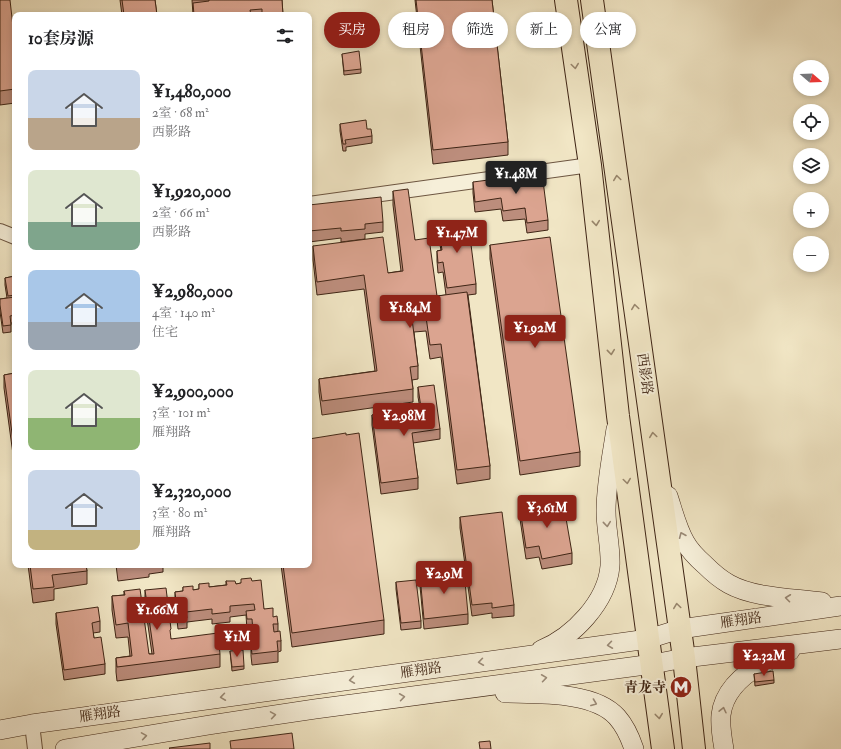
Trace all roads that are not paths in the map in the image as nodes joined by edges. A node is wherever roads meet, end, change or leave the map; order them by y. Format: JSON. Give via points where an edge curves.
{"nodes":[{"id":1,"x":566,"y":0,"type":"edge"},
{"id":2,"x":592,"y":0,"type":"edge"},
{"id":3,"x":590,"y":164,"type":"junction"},
{"id":4,"x":312,"y":204,"type":"edge"},
{"id":5,"x":0,"y":231,"type":"edge"},
{"id":6,"x":12,"y":236,"type":"edge"},
{"id":7,"x":618,"y":416,"type":"junction"},
{"id":8,"x":656,"y":460,"type":"junction"},
{"id":9,"x":841,"y":605,"type":"edge"},
{"id":10,"x":680,"y":628,"type":"junction"},
{"id":11,"x":648,"y":639,"type":"junction"},
{"id":12,"x":841,"y":639,"type":"edge"},
{"id":13,"x":813,"y":642,"type":"junction"},
{"id":14,"x":525,"y":656,"type":"junction"},
{"id":15,"x":684,"y":658,"type":"junction"},
{"id":16,"x":653,"y":664,"type":"junction"},
{"id":17,"x":444,"y":692,"type":"junction"},
{"id":18,"x":32,"y":724,"type":"junction"},
{"id":19,"x":0,"y":730,"type":"edge"},
{"id":20,"x":35,"y":749,"type":"edge"},
{"id":21,"x":64,"y":749,"type":"edge"},
{"id":22,"x":634,"y":749,"type":"edge"},
{"id":23,"x":664,"y":749,"type":"edge"},
{"id":24,"x":694,"y":749,"type":"edge"},
{"id":25,"x":724,"y":749,"type":"edge"}],
"edges":[{"from":1,"to":3,"type":"main road","one_way":true},
{"from":8,"to":2,"type":"main road","name":"西影路","one_way":true},
{"from":3,"to":4,"type":"street"},
{"from":3,"to":7,"type":"main road","one_way":true},
{"from":5,"to":6,"type":"street"},
{"from":7,"to":11,"type":"main road","one_way":true},
{"from":7,"to":14,"type":"main road","one_way":true,"via":[[607,489],[606,512],[610,555],[607,582],[592,608],[568,634],[553,645]]},
{"from":9,"to":8,"type":"main road","one_way":true,"via":[[758,593],[729,584],[721,578],[695,555],[685,541],[674,517]]},
{"from":10,"to":8,"type":"main road","name":"西影路","one_way":true},
{"from":9,"to":10,"type":"main road","name":"雁翔路"},
{"from":10,"to":11,"type":"main road","name":"雁翔路"},
{"from":10,"to":15,"type":"main road","name":"西影路"},
{"from":11,"to":14,"type":"main road","name":"雁翔路","one_way":true},
{"from":11,"to":16,"type":"main road"},
{"from":12,"to":13,"type":"main road","name":"雁翔路"},
{"from":13,"to":15,"type":"main road","name":"雁翔路"},
{"from":25,"to":13,"type":"main road","one_way":true,"via":[[721,714],[734,686],[765,662]]},
{"from":14,"to":18,"type":"main road","name":"雁翔路","one_way":true},
{"from":15,"to":16,"type":"main road","name":"雁翔路"},
{"from":15,"to":24,"type":"main road","name":"西影路"},
{"from":17,"to":16,"type":"main road","name":"雁翔路","one_way":true},
{"from":16,"to":23,"type":"main road","one_way":true},
{"from":21,"to":17,"type":"main road","name":"雁翔路","one_way":true},
{"from":17,"to":22,"type":"main road","one_way":true,"via":[[553,694],[580,698],[604,707],[616,715]]},
{"from":18,"to":19,"type":"main road","name":"雁翔路"},
{"from":18,"to":20,"type":"street"}]}
